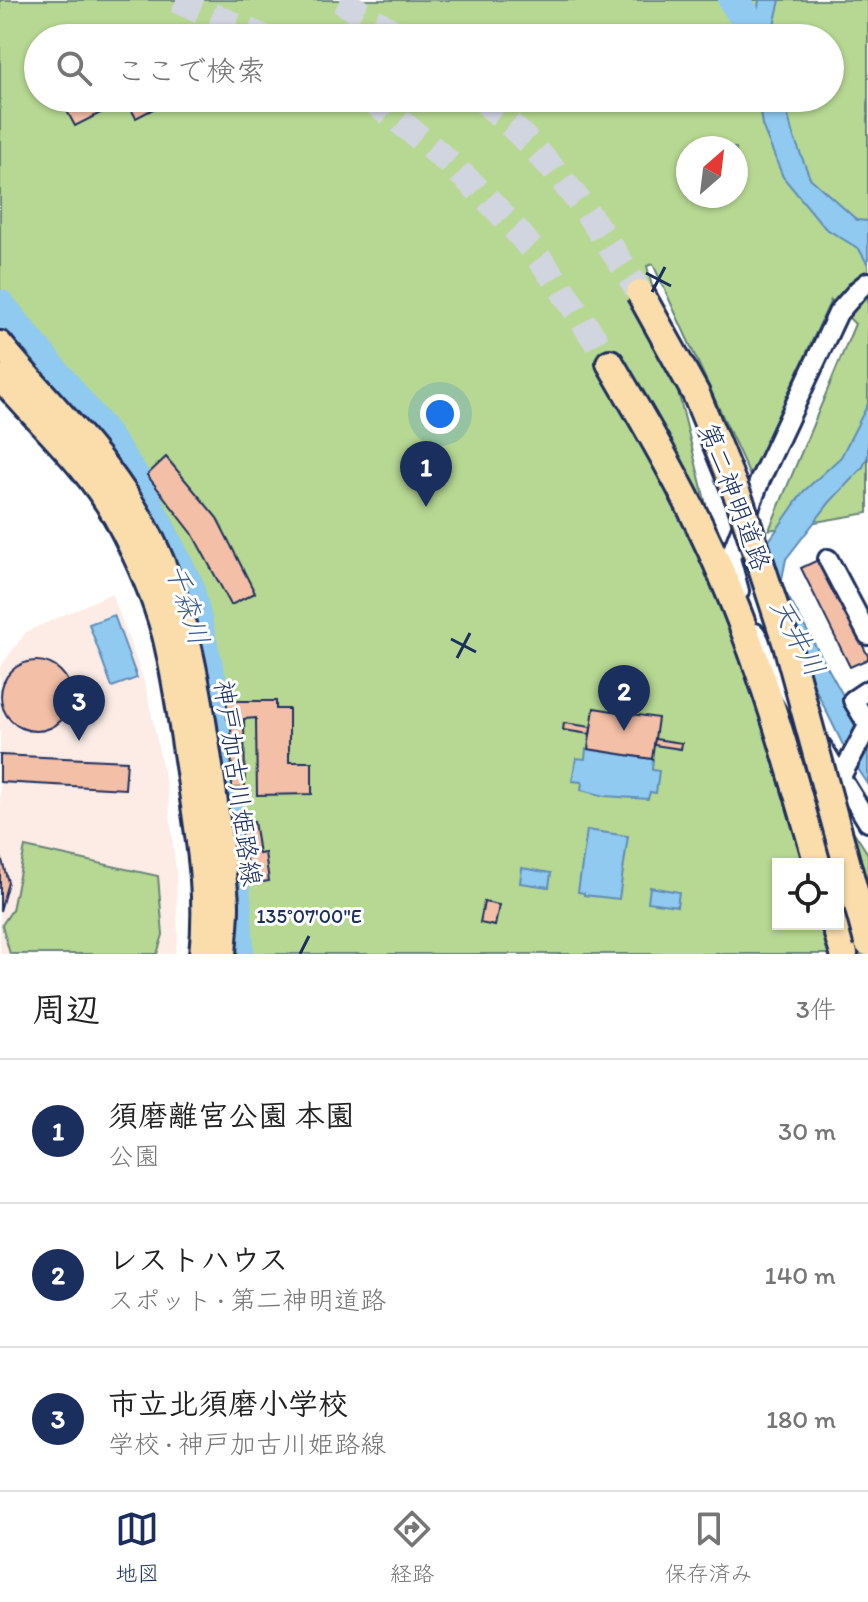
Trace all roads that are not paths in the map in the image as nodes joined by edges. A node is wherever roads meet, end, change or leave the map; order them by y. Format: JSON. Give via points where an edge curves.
{"nodes":[{"id":1,"x":863,"y":286,"type":"edge"},
{"id":2,"x":640,"y":293,"type":"tunnel mouth"},
{"id":3,"x":0,"y":344,"type":"edge"},
{"id":4,"x":610,"y":363,"type":"tunnel mouth"},
{"id":5,"x":0,"y":377,"type":"edge"},
{"id":6,"x":828,"y":559,"type":"dead end"},
{"id":7,"x":868,"y":635,"type":"edge"},
{"id":8,"x":860,"y":695,"type":"edge"},
{"id":9,"x":866,"y":729,"type":"edge"},
{"id":10,"x":840,"y":778,"type":"junction"},
{"id":11,"x":868,"y":822,"type":"edge"},
{"id":12,"x":816,"y":858,"type":"edge"},
{"id":13,"x":837,"y":930,"type":"edge"},
{"id":14,"x":868,"y":942,"type":"edge"},
{"id":15,"x":202,"y":954,"type":"edge"},
{"id":16,"x":223,"y":954,"type":"edge"},
{"id":17,"x":844,"y":954,"type":"edge"}],
"edges":[{"from":1,"to":10,"type":"street","via":[[838,313],[760,480],[730,558],[747,621]]},
{"from":2,"to":14,"type":"highway","name":"第二神明道路","bridge":true,"via":[[696,394],[741,504],[788,648]]},
{"from":3,"to":16,"type":"main road","name":"神戸加古川姫路線","via":[[107,467],[136,510],[171,585],[193,663],[215,799],[226,905]]},
{"from":4,"to":12,"type":"highway","name":"第二神明道路","via":[[686,496],[718,565],[780,731]]},
{"from":5,"to":15,"type":"main road","name":"神戸加古川姫路線","via":[[100,493],[152,595],[175,680],[198,836]]},
{"from":6,"to":7,"type":"street"},
{"from":8,"to":9,"type":"street"},
{"from":9,"to":10,"type":"street"},
{"from":10,"to":11,"type":"street"},
{"from":13,"to":17,"type":"highway"}]}
